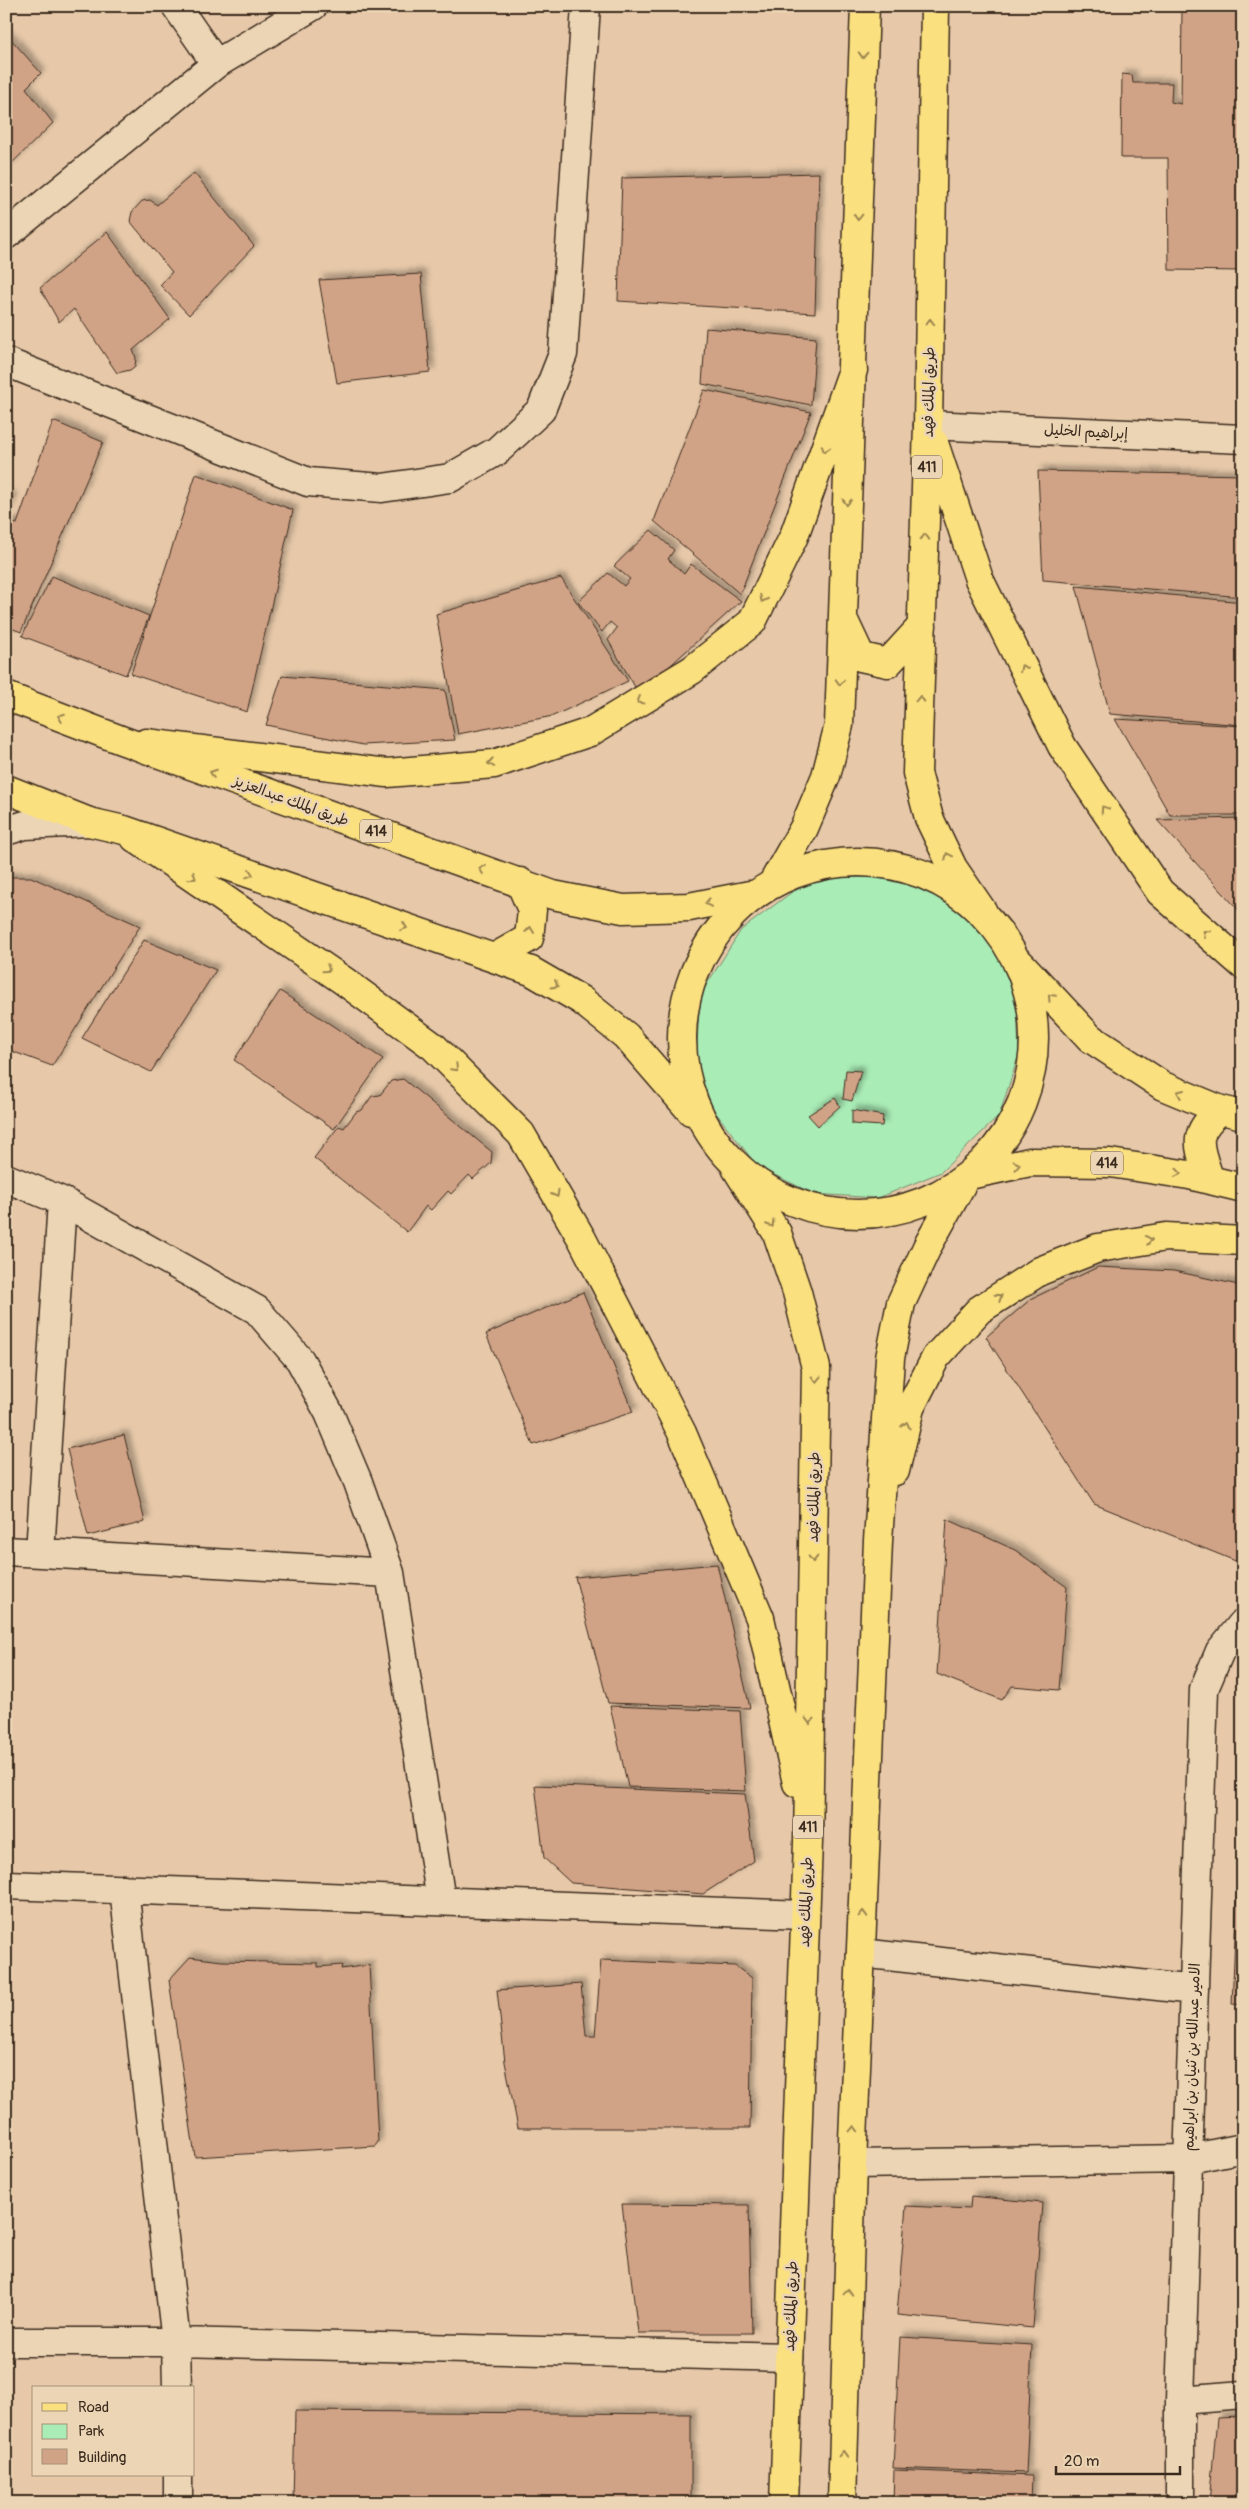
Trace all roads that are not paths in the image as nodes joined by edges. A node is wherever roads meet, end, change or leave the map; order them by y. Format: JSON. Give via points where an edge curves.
{"nodes":[{"id":1,"x":176,"y":6,"type":"edge"},
{"id":2,"x":314,"y":6,"type":"edge"},
{"id":3,"x":586,"y":6,"type":"edge"},
{"id":4,"x":865,"y":6,"type":"edge"},
{"id":5,"x":935,"y":6,"type":"edge"},
{"id":6,"x":216,"y":64,"type":"junction"},
{"id":7,"x":6,"y":235,"type":"edge"},
{"id":8,"x":6,"y":362,"type":"edge"},
{"id":9,"x":852,"y":370,"type":"junction"},
{"id":10,"x":928,"y":425,"type":"junction"},
{"id":11,"x":1243,"y":439,"type":"edge"},
{"id":12,"x":842,"y":617,"type":"junction"},
{"id":13,"x":922,"y":626,"type":"junction"},
{"id":14,"x":6,"y":696,"type":"edge"},
{"id":15,"x":121,"y":740,"type":"junction"},
{"id":16,"x":6,"y":789,"type":"edge"},
{"id":17,"x":89,"y":822,"type":"junction"},
{"id":18,"x":124,"y":830,"type":"junction"},
{"id":19,"x":6,"y":831,"type":"edge"},
{"id":20,"x":520,"y":882,"type":"junction"},
{"id":21,"x":765,"y":887,"type":"junction"},
{"id":22,"x":983,"y":912,"type":"junction"},
{"id":23,"x":494,"y":958,"type":"junction"},
{"id":24,"x":1019,"y":962,"type":"junction"},
{"id":25,"x":1243,"y":965,"type":"edge"},
{"id":26,"x":1232,"y":1112,"type":"edge"},
{"id":27,"x":702,"y":1123,"type":"junction"},
{"id":28,"x":736,"y":1168,"type":"junction"},
{"id":29,"x":6,"y":1178,"type":"edge"},
{"id":30,"x":966,"y":1179,"type":"junction"},
{"id":31,"x":1210,"y":1180,"type":"junction"},
{"id":32,"x":1243,"y":1188,"type":"edge"},
{"id":33,"x":62,"y":1200,"type":"junction"},
{"id":34,"x":1243,"y":1241,"type":"edge"},
{"id":35,"x":878,"y":1541,"type":"junction"},
{"id":36,"x":6,"y":1551,"type":"edge"},
{"id":37,"x":40,"y":1553,"type":"junction"},
{"id":38,"x":390,"y":1573,"type":"junction"},
{"id":39,"x":1243,"y":1623,"type":"edge"},
{"id":40,"x":808,"y":1842,"type":"junction"},
{"id":41,"x":6,"y":1885,"type":"edge"},
{"id":42,"x":124,"y":1890,"type":"junction"},
{"id":43,"x":441,"y":1901,"type":"junction"},
{"id":44,"x":806,"y":1915,"type":"junction"},
{"id":45,"x":861,"y":1953,"type":"junction"},
{"id":46,"x":1194,"y":1990,"type":"junction"},
{"id":47,"x":1243,"y":2148,"type":"edge"},
{"id":48,"x":1188,"y":2159,"type":"junction"},
{"id":49,"x":852,"y":2164,"type":"junction"},
{"id":50,"x":6,"y":2342,"type":"edge"},
{"id":51,"x":176,"y":2342,"type":"junction"},
{"id":52,"x":789,"y":2357,"type":"junction"},
{"id":53,"x":177,"y":2386,"type":"edge"},
{"id":54,"x":1243,"y":2394,"type":"edge"},
{"id":55,"x":1180,"y":2400,"type":"junction"},
{"id":56,"x":178,"y":2476,"type":"edge"},
{"id":57,"x":178,"y":2503,"type":"edge"},
{"id":58,"x":784,"y":2503,"type":"edge"},
{"id":59,"x":842,"y":2503,"type":"edge"},
{"id":60,"x":1180,"y":2503,"type":"edge"}],
"edges":[{"from":1,"to":6,"type":"street"},
{"from":2,"to":6,"type":"street"},
{"from":3,"to":8,"type":"street","via":[[563,354],[541,410],[498,451],[450,478],[382,488],[308,482]]},
{"from":4,"to":9,"type":"main road","one_way":true},
{"from":10,"to":5,"type":"main road","name":"طريق الملك فهد","number":"411","one_way":true},
{"from":6,"to":7,"type":"street"},
{"from":9,"to":12,"type":"main road","one_way":true},
{"from":9,"to":15,"type":"main road","one_way":true,"via":[[794,536],[752,622],[692,670],[590,732],[494,764],[387,773]]},
{"from":10,"to":11,"type":"street","name":"إبراهيم الخليل"},
{"from":13,"to":10,"type":"main road","name":"طريق الملك فهد","number":"411","one_way":true},
{"from":25,"to":10,"type":"main road","one_way":true,"via":[[1160,892],[1062,746],[979,578]]},
{"from":12,"to":13,"type":"main road","via":[[861,657],[888,662]]},
{"from":12,"to":21,"type":"main road","one_way":true,"via":[[839,725],[826,776],[804,828]]},
{"from":22,"to":13,"type":"main road","name":"طريق الملك فهد","number":"411","one_way":true,"via":[[953,868],[929,818],[917,773]]},
{"from":15,"to":14,"type":"main road","name":"طريق الملك عبدالعزيز","number":"414","one_way":true},
{"from":20,"to":15,"type":"main road","name":"طريق الملك عبدالعزيز","number":"414","one_way":true},
{"from":16,"to":17,"type":"main road"},
{"from":17,"to":18,"type":"main road"},
{"from":17,"to":19,"type":"street","via":[[25,825]]},
{"from":18,"to":23,"type":"main road","one_way":true},
{"from":18,"to":40,"type":"main road","one_way":true,"via":[[434,1047],[521,1134],[582,1239],[682,1433],[760,1618],[790,1743]]},
{"from":21,"to":20,"type":"main road","name":"طريق الملك عبدالعزيز","number":"414","one_way":true,"via":[[689,907],[623,909],[553,894]]},
{"from":23,"to":20,"type":"main road","one_way":true,"via":[[529,938],[532,910]]},
{"from":21,"to":22,"type":"main road","via":[[827,862],[884,862],[937,879]]},
{"from":21,"to":27,"type":"main road","via":[[729,914],[698,960],[681,1014],[682,1070]]},
{"from":22,"to":24,"type":"main road","name":"طريق الملك فهد"},
{"from":23,"to":27,"type":"main road","one_way":true,"via":[[530,971],[581,1000],[626,1036]]},
{"from":26,"to":24,"type":"main road","one_way":true,"via":[[1163,1086],[1090,1038]]},
{"from":24,"to":30,"type":"main road","via":[[1035,1021],[1030,1082],[1005,1138]]},
{"from":26,"to":31,"type":"main road","via":[[1206,1122],[1198,1145]]},
{"from":27,"to":28,"type":"main road","name":"طريق الملك فهد"},
{"from":28,"to":30,"type":"main road","via":[[788,1201],[847,1216],[908,1209]]},
{"from":28,"to":40,"type":"main road","name":"طريق الملك فهد","number":"411","one_way":true,"via":[[777,1233],[797,1292],[816,1368]]},
{"from":29,"to":33,"type":"street"},
{"from":30,"to":31,"type":"main road","number":"414","one_way":true,"via":[[1030,1162],[1110,1162]]},
{"from":30,"to":35,"type":"main road","via":[[928,1245],[901,1303],[890,1358]]},
{"from":31,"to":32,"type":"main road","number":"414"},
{"from":33,"to":37,"type":"street"},
{"from":33,"to":38,"type":"street","via":[[257,1310],[300,1360],[330,1413]]},
{"from":35,"to":34,"type":"main road","one_way":true,"via":[[910,1408],[936,1357],[979,1310],[1040,1271],[1098,1248],[1166,1237]]},
{"from":45,"to":35,"type":"main road","one_way":true},
{"from":36,"to":37,"type":"street"},
{"from":37,"to":38,"type":"street"},
{"from":38,"to":43,"type":"street"},
{"from":39,"to":46,"type":"street","name":"الامير عبدالله بن ثنيان بن ابراهيم","via":[[1220,1651],[1204,1689]]},
{"from":40,"to":44,"type":"main road","name":"طريق الملك فهد","number":"411"},
{"from":41,"to":42,"type":"street"},
{"from":42,"to":43,"type":"street"},
{"from":42,"to":51,"type":"street"},
{"from":43,"to":44,"type":"street"},
{"from":44,"to":52,"type":"main road","name":"طريق الملك فهد","number":"411"},
{"from":45,"to":46,"type":"street"},
{"from":49,"to":45,"type":"main road","one_way":true},
{"from":46,"to":48,"type":"street","name":"الامير عبدالله بن ثنيان بن ابراهيم"},
{"from":47,"to":48,"type":"street"},
{"from":48,"to":49,"type":"street"},
{"from":48,"to":55,"type":"street","name":"الامير عبدالله بن ثنيان بن ابراهيم"},
{"from":59,"to":49,"type":"main road","one_way":true},
{"from":50,"to":51,"type":"street"},
{"from":51,"to":52,"type":"street"},
{"from":51,"to":53,"type":"street"},
{"from":52,"to":58,"type":"main road","name":"طريق الملك فهد","number":"411"},
{"from":54,"to":55,"type":"street"},
{"from":55,"to":60,"type":"street","name":"الامير عبدالله بن ثنيان بن ابراهيم"},
{"from":56,"to":57,"type":"street"}]}
